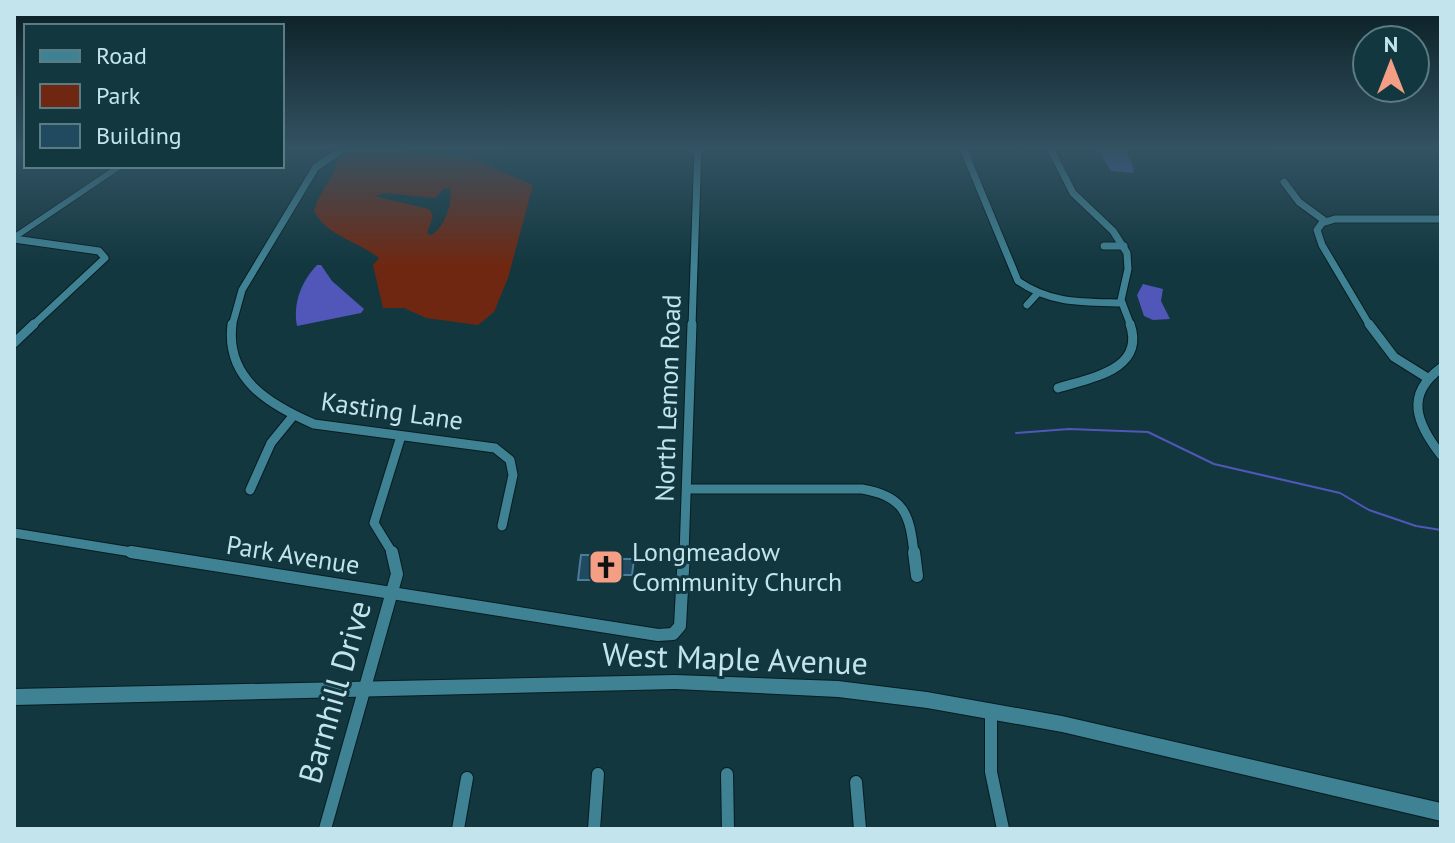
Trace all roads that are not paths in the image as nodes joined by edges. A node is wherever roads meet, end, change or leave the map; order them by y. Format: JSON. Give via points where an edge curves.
{"nodes":[{"id":1,"x":90,"y":187,"type":"edge"},
{"id":2,"x":304,"y":187,"type":"edge"},
{"id":3,"x":697,"y":187,"type":"edge"},
{"id":4,"x":978,"y":187,"type":"edge"},
{"id":5,"x":1070,"y":187,"type":"edge"},
{"id":6,"x":1288,"y":187,"type":"edge"},
{"id":7,"x":1441,"y":219,"type":"edge"},
{"id":8,"x":1325,"y":221,"type":"junction"},
{"id":9,"x":14,"y":239,"type":"edge"},
{"id":10,"x":1104,"y":246,"type":"dead end"},
{"id":11,"x":1124,"y":246,"type":"junction"},
{"id":12,"x":1037,"y":294,"type":"junction"},
{"id":13,"x":1122,"y":303,"type":"junction"},
{"id":14,"x":1027,"y":305,"type":"dead end"},
{"id":15,"x":14,"y":343,"type":"edge"},
{"id":16,"x":1441,"y":368,"type":"edge"},
{"id":17,"x":1426,"y":377,"type":"junction"},
{"id":18,"x":1058,"y":388,"type":"dead end"},
{"id":19,"x":293,"y":416,"type":"junction"},
{"id":20,"x":401,"y":436,"type":"junction"},
{"id":21,"x":1441,"y":455,"type":"edge"},
{"id":22,"x":687,"y":489,"type":"junction"},
{"id":23,"x":250,"y":490,"type":"dead end"},
{"id":24,"x":502,"y":526,"type":"dead end"},
{"id":25,"x":14,"y":533,"type":"edge"},
{"id":26,"x":917,"y":576,"type":"dead end"},
{"id":27,"x":392,"y":594,"type":"junction"},
{"id":28,"x":564,"y":620,"type":"joint"},
{"id":29,"x":365,"y":688,"type":"junction"},
{"id":30,"x":14,"y":697,"type":"edge"},
{"id":31,"x":991,"y":711,"type":"junction"},
{"id":32,"x":598,"y":774,"type":"dead end"},
{"id":33,"x":727,"y":774,"type":"dead end"},
{"id":34,"x":467,"y":778,"type":"dead end"},
{"id":35,"x":856,"y":782,"type":"dead end"},
{"id":36,"x":1441,"y":812,"type":"edge"},
{"id":37,"x":325,"y":829,"type":"edge"},
{"id":38,"x":458,"y":829,"type":"edge"},
{"id":39,"x":594,"y":829,"type":"edge"},
{"id":40,"x":728,"y":829,"type":"edge"},
{"id":41,"x":860,"y":829,"type":"edge"},
{"id":42,"x":1003,"y":829,"type":"edge"}],
"edges":[{"from":1,"to":9,"type":"main road"},
{"from":2,"to":19,"type":"street","name":"Kasting Lane","via":[[242,290],[232,317],[230,350],[247,384]]},
{"from":3,"to":22,"type":"street","name":"North Lemon Road"},
{"from":4,"to":12,"type":"street","via":[[1013,275]]},
{"from":5,"to":11,"type":"street"},
{"from":6,"to":8,"type":"street"},
{"from":7,"to":8,"type":"street"},
{"from":8,"to":17,"type":"street","via":[[1317,236],[1378,340]]},
{"from":9,"to":15,"type":"street","via":[[99,251],[105,258]]},
{"from":10,"to":11,"type":"street"},
{"from":11,"to":13,"type":"street","via":[[1129,261]]},
{"from":12,"to":13,"type":"street","via":[[1060,301]]},
{"from":12,"to":14,"type":"street"},
{"from":13,"to":18,"type":"street","via":[[1134,336],[1125,363],[1105,375]]},
{"from":16,"to":17,"type":"street"},
{"from":17,"to":21,"type":"street","via":[[1418,395],[1419,419]]},
{"from":19,"to":20,"type":"street","name":"Kasting Lane","via":[[337,429]]},
{"from":19,"to":23,"type":"street","via":[[271,443]]},
{"from":20,"to":24,"type":"street","name":"Kasting Lane","via":[[483,446],[505,455],[513,475]]},
{"from":20,"to":27,"type":"street","name":"Barnhill Drive","via":[[374,523],[398,566]]},
{"from":22,"to":26,"type":"street","via":[[885,492],[907,515]]},
{"from":22,"to":28,"type":"street","name":"North Lemon Road","via":[[677,631],[658,635]]},
{"from":25,"to":27,"type":"street","name":"Park Avenue"},
{"from":27,"to":28,"type":"street","name":"Park Avenue"},
{"from":27,"to":29,"type":"street","name":"Barnhill Drive"},
{"from":29,"to":30,"type":"main road","name":"West Maple Avenue"},
{"from":29,"to":31,"type":"main road","name":"West Maple Avenue","via":[[727,683],[879,694]]},
{"from":29,"to":37,"type":"street","name":"Barnhill Drive"},
{"from":31,"to":36,"type":"main road","name":"West Maple Avenue"},
{"from":31,"to":42,"type":"street","via":[[991,772]]},
{"from":32,"to":39,"type":"street"},
{"from":33,"to":40,"type":"street"},
{"from":34,"to":38,"type":"street"},
{"from":35,"to":41,"type":"street"}]}
